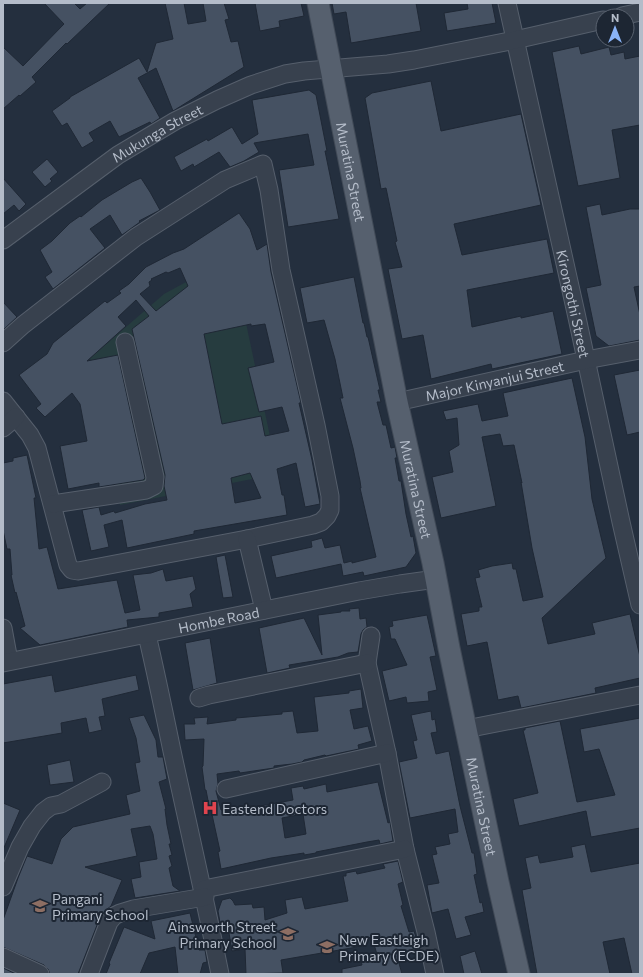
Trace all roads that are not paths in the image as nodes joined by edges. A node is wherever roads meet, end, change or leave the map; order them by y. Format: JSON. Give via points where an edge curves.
{"nodes":[{"id":1,"x":318,"y":3,"type":"edge"},
{"id":2,"x":507,"y":3,"type":"edge"},
{"id":3,"x":595,"y":22,"type":"edge"},
{"id":4,"x":515,"y":40,"type":"junction"},
{"id":5,"x":332,"y":68,"type":"junction"},
{"id":6,"x":3,"y":240,"type":"edge"},
{"id":7,"x":3,"y":342,"type":"edge"},
{"id":8,"x":125,"y":342,"type":"dead end"},
{"id":9,"x":640,"y":350,"type":"edge"},
{"id":10,"x":586,"y":360,"type":"junction"},
{"id":11,"x":3,"y":401,"type":"edge"},
{"id":12,"x":397,"y":402,"type":"junction"},
{"id":13,"x":16,"y":417,"type":"junction"},
{"id":14,"x":3,"y":428,"type":"edge"},
{"id":15,"x":53,"y":504,"type":"junction"},
{"id":16,"x":247,"y":540,"type":"junction"},
{"id":17,"x":436,"y":579,"type":"junction"},
{"id":18,"x":640,"y":605,"type":"edge"},
{"id":19,"x":264,"y":610,"type":"junction"},
{"id":20,"x":3,"y":628,"type":"edge"},
{"id":21,"x":147,"y":635,"type":"junction"},
{"id":22,"x":371,"y":636,"type":"dead end"},
{"id":23,"x":6,"y":662,"type":"edge"},
{"id":24,"x":367,"y":663,"type":"junction"},
{"id":25,"x":640,"y":694,"type":"edge"},
{"id":26,"x":200,"y":698,"type":"dead end"},
{"id":27,"x":466,"y":729,"type":"junction"},
{"id":28,"x":387,"y":753,"type":"junction"},
{"id":29,"x":102,"y":782,"type":"dead end"},
{"id":30,"x":226,"y":789,"type":"dead end"},
{"id":31,"x":405,"y":850,"type":"junction"},
{"id":32,"x":3,"y":887,"type":"edge"},
{"id":33,"x":204,"y":893,"type":"junction"},
{"id":34,"x":3,"y":957,"type":"edge"},
{"id":35,"x":40,"y":974,"type":"edge"},
{"id":36,"x":89,"y":974,"type":"edge"},
{"id":37,"x":220,"y":974,"type":"edge"},
{"id":38,"x":435,"y":974,"type":"edge"},
{"id":39,"x":519,"y":974,"type":"edge"}],
"edges":[{"from":1,"to":5,"type":"main road","name":"Muratina Street"},
{"from":2,"to":4,"type":"street","name":"Kirongothi Street"},
{"from":3,"to":4,"type":"street","name":"Mukunga Street"},
{"from":4,"to":5,"type":"street","name":"Mukunga Street","via":[[388,64]]},
{"from":4,"to":10,"type":"street","name":"Kirongothi Street"},
{"from":5,"to":6,"type":"street","name":"Mukunga Street","via":[[285,74],[251,85],[175,121],[118,155]]},
{"from":5,"to":12,"type":"main road","name":"Muratina Street"},
{"from":7,"to":16,"type":"street","via":[[136,237],[225,180],[263,164],[281,270],[318,432],[331,504],[327,516],[321,522]]},
{"from":8,"to":15,"type":"street","via":[[155,477],[154,486],[146,490]]},
{"from":9,"to":10,"type":"street","name":"Major Kinyanjui Street"},
{"from":10,"to":12,"type":"street","name":"Major Kinyanjui Street"},
{"from":10,"to":18,"type":"street","name":"Kirongothi Street"},
{"from":11,"to":13,"type":"street"},
{"from":12,"to":17,"type":"main road","name":"Muratina Street"},
{"from":13,"to":14,"type":"street"},
{"from":13,"to":15,"type":"street","via":[[37,448]]},
{"from":15,"to":16,"type":"street","via":[[68,565],[72,570]]},
{"from":16,"to":19,"type":"street"},
{"from":17,"to":19,"type":"street","name":"Hombe Road"},
{"from":17,"to":27,"type":"main road","name":"Muratina Street"},
{"from":19,"to":21,"type":"street","name":"Hombe Road"},
{"from":20,"to":23,"type":"street"},
{"from":21,"to":23,"type":"street","name":"Hombe Road"},
{"from":21,"to":33,"type":"street"},
{"from":22,"to":24,"type":"street"},
{"from":24,"to":26,"type":"street"},
{"from":24,"to":28,"type":"street"},
{"from":25,"to":27,"type":"street"},
{"from":27,"to":39,"type":"main road","name":"Muratina Street"},
{"from":28,"to":30,"type":"street"},
{"from":28,"to":31,"type":"street"},
{"from":29,"to":32,"type":"street","via":[[43,812],[20,848]]},
{"from":31,"to":33,"type":"street"},
{"from":31,"to":38,"type":"street"},
{"from":33,"to":36,"type":"street","via":[[133,909],[114,916],[109,922]]},
{"from":33,"to":37,"type":"street"},
{"from":34,"to":35,"type":"street"}]}
